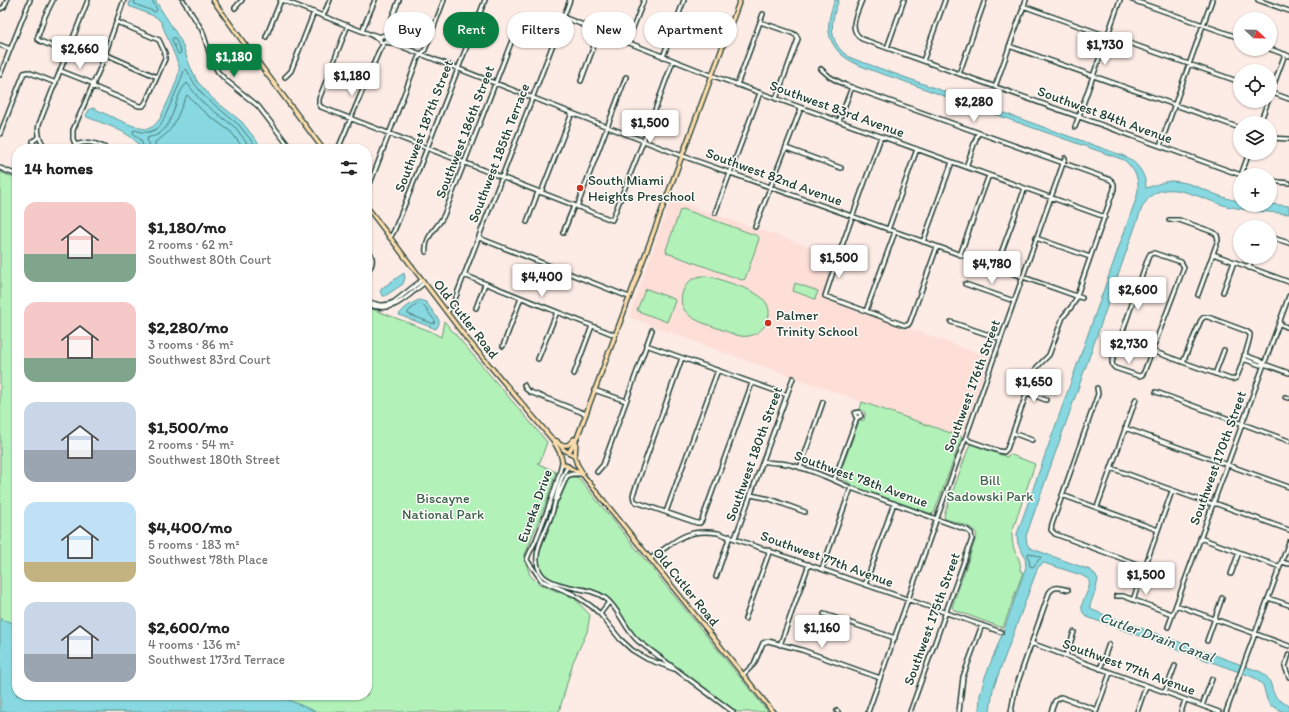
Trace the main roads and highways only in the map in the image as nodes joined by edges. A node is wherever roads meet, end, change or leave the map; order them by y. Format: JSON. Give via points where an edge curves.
{"nodes":[{"id":1,"x":213,"y":0,"type":"edge"},
{"id":2,"x":740,"y":0,"type":"edge"},
{"id":3,"x":319,"y":144,"type":"edge"},
{"id":4,"x":372,"y":214,"type":"edge"},
{"id":5,"x":577,"y":438,"type":"junction"},
{"id":6,"x":553,"y":440,"type":"junction"},
{"id":7,"x":560,"y":445,"type":"junction"},
{"id":8,"x":569,"y":452,"type":"junction"},
{"id":9,"x":575,"y":458,"type":"junction"},
{"id":10,"x":562,"y":460,"type":"junction"},
{"id":11,"x":569,"y":466,"type":"junction"},
{"id":12,"x":582,"y":475,"type":"junction"},
{"id":13,"x":773,"y":712,"type":"edge"}],
"edges":[{"from":1,"to":3,"type":"main road"},
{"from":2,"to":5,"type":"main road"},
{"from":4,"to":6,"type":"main road","name":"Old Cutler Road","via":[[482,357]]},
{"from":5,"to":7,"type":"main road","via":[[568,445]]},
{"from":5,"to":8,"type":"main road"},
{"from":5,"to":9,"type":"main road"},
{"from":6,"to":7,"type":"main road","name":"Old Cutler Road"},
{"from":6,"to":10,"type":"main road","name":"Old Cutler Road"},
{"from":7,"to":8,"type":"main road","name":"Old Cutler Road"},
{"from":8,"to":9,"type":"main road"},
{"from":8,"to":10,"type":"main road"},
{"from":9,"to":11,"type":"main road","via":[[574,463]]},
{"from":9,"to":12,"type":"main road","name":"Old Cutler Road"},
{"from":10,"to":11,"type":"main road"},
{"from":11,"to":12,"type":"main road","name":"Old Cutler Road"},
{"from":12,"to":13,"type":"main road","name":"Old Cutler Road"}]}
